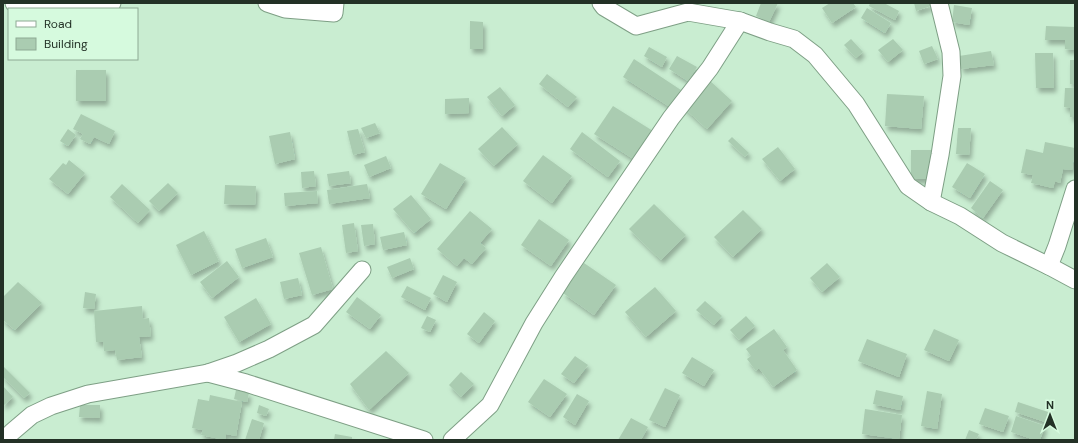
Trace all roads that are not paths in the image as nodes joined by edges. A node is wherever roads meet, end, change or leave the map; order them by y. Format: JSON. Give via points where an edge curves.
{"nodes":[{"id":1,"x":14,"y":3,"type":"edge"},
{"id":2,"x":112,"y":3,"type":"edge"},
{"id":3,"x":267,"y":3,"type":"edge"},
{"id":4,"x":335,"y":3,"type":"edge"},
{"id":5,"x":600,"y":3,"type":"edge"},
{"id":6,"x":939,"y":3,"type":"edge"},
{"id":7,"x":740,"y":21,"type":"junction"},
{"id":8,"x":1075,"y":189,"type":"edge"},
{"id":9,"x":931,"y":202,"type":"junction"},
{"id":10,"x":1049,"y":266,"type":"junction"},
{"id":11,"x":362,"y":270,"type":"dead end"},
{"id":12,"x":1075,"y":280,"type":"edge"},
{"id":13,"x":208,"y":373,"type":"junction"},
{"id":14,"x":4,"y":440,"type":"edge"},
{"id":15,"x":424,"y":440,"type":"edge"},
{"id":16,"x":452,"y":440,"type":"edge"}],
"edges":[{"from":1,"to":2,"type":"street","via":[[49,7],[93,7]]},
{"from":3,"to":4,"type":"street","via":[[286,9],[334,13]]},
{"from":5,"to":7,"type":"street","via":[[636,26],[688,12]]},
{"from":6,"to":9,"type":"street","via":[[951,52],[952,76]]},
{"from":7,"to":9,"type":"street","via":[[794,39],[815,55],[856,104],[908,186]]},
{"from":7,"to":16,"type":"street","via":[[710,68],[671,118],[563,277],[534,323],[490,405]]},
{"from":8,"to":10,"type":"street"},
{"from":9,"to":10,"type":"street","via":[[960,216],[1002,243]]},
{"from":10,"to":12,"type":"street"},
{"from":11,"to":13,"type":"street","via":[[314,325],[269,349]]},
{"from":13,"to":14,"type":"street","via":[[88,394],[69,400],[32,415]]},
{"from":13,"to":15,"type":"street"}]}
